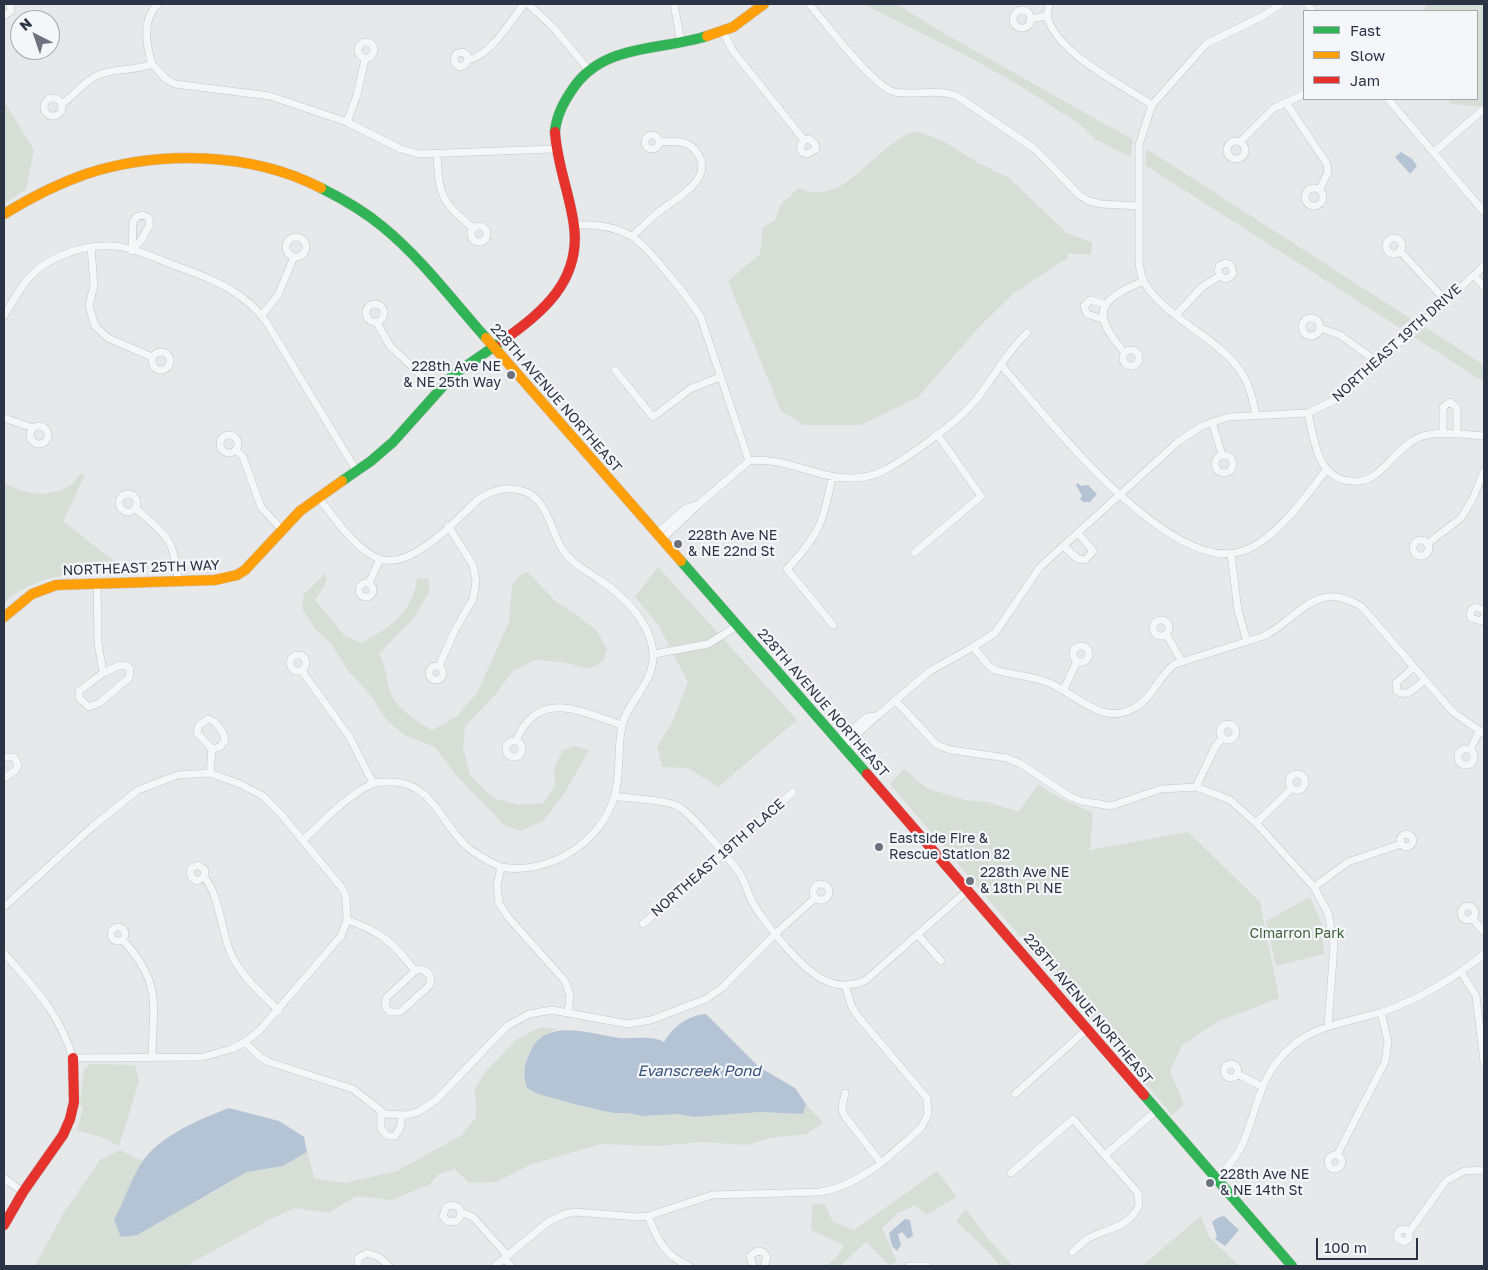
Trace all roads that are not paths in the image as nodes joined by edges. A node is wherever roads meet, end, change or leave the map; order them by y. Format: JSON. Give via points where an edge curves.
{"nodes":[{"id":1,"x":11,"y":4,"type":"edge"},
{"id":2,"x":158,"y":4,"type":"edge"},
{"id":3,"x":524,"y":4,"type":"edge"},
{"id":4,"x":528,"y":4,"type":"edge"},
{"id":5,"x":674,"y":4,"type":"edge"},
{"id":6,"x":764,"y":4,"type":"edge"},
{"id":7,"x":809,"y":4,"type":"edge"},
{"id":8,"x":1049,"y":4,"type":"edge"},
{"id":9,"x":1281,"y":4,"type":"edge"},
{"id":10,"x":4,"y":16,"type":"edge"},
{"id":11,"x":1047,"y":16,"type":"junction"},
{"id":12,"x":1030,"y":19,"type":"dead end"},
{"id":13,"x":723,"y":32,"type":"junction"},
{"id":14,"x":681,"y":42,"type":"junction"},
{"id":15,"x":365,"y":58,"type":"dead end"},
{"id":16,"x":468,"y":60,"type":"dead end"},
{"id":17,"x":152,"y":64,"type":"junction"},
{"id":18,"x":588,"y":69,"type":"junction"},
{"id":19,"x":1303,"y":94,"type":"edge"},
{"id":20,"x":1389,"y":100,"type":"edge"},
{"id":21,"x":1286,"y":103,"type":"junction"},
{"id":22,"x":62,"y":104,"type":"dead end"},
{"id":23,"x":1152,"y":105,"type":"junction"},
{"id":24,"x":1484,"y":109,"type":"edge"},
{"id":25,"x":347,"y":122,"type":"junction"},
{"id":26,"x":804,"y":140,"type":"dead end"},
{"id":27,"x":659,"y":142,"type":"dead end"},
{"id":28,"x":1240,"y":142,"type":"dead end"},
{"id":29,"x":554,"y":149,"type":"junction"},
{"id":30,"x":1434,"y":152,"type":"junction"},
{"id":31,"x":436,"y":155,"type":"junction"},
{"id":32,"x":1320,"y":189,"type":"dead end"},
{"id":33,"x":1139,"y":206,"type":"junction"},
{"id":34,"x":1484,"y":212,"type":"edge"},
{"id":35,"x":4,"y":214,"type":"edge"},
{"id":36,"x":575,"y":225,"type":"junction"},
{"id":37,"x":472,"y":228,"type":"dead end"},
{"id":38,"x":632,"y":236,"type":"junction"},
{"id":39,"x":90,"y":247,"type":"junction"},
{"id":40,"x":1400,"y":251,"type":"dead end"},
{"id":41,"x":294,"y":257,"type":"dead end"},
{"id":42,"x":1484,"y":266,"type":"edge"},
{"id":43,"x":1474,"y":275,"type":"junction"},
{"id":44,"x":1220,"y":276,"type":"dead end"},
{"id":45,"x":1144,"y":281,"type":"junction"},
{"id":46,"x":1484,"y":287,"type":"edge"},
{"id":47,"x":1445,"y":300,"type":"junction"},
{"id":48,"x":1105,"y":304,"type":"junction"},
{"id":49,"x":262,"y":315,"type":"junction"},
{"id":50,"x":1176,"y":315,"type":"junction"},
{"id":51,"x":4,"y":316,"type":"edge"},
{"id":52,"x":1102,"y":319,"type":"junction"},
{"id":53,"x":377,"y":323,"type":"dead end"},
{"id":54,"x":1320,"y":328,"type":"dead end"},
{"id":55,"x":1027,"y":333,"type":"dead end"},
{"id":56,"x":491,"y":345,"type":"junction"},
{"id":57,"x":1125,"y":353,"type":"dead end"},
{"id":58,"x":152,"y":357,"type":"dead end"},
{"id":59,"x":1376,"y":361,"type":"junction"},
{"id":60,"x":1000,"y":364,"type":"junction"},
{"id":61,"x":615,"y":370,"type":"dead end"},
{"id":62,"x":720,"y":377,"type":"junction"},
{"id":63,"x":437,"y":390,"type":"junction"},
{"id":64,"x":1308,"y":413,"type":"junction"},
{"id":65,"x":1256,"y":415,"type":"junction"},
{"id":66,"x":4,"y":418,"type":"edge"},
{"id":67,"x":1212,"y":422,"type":"junction"},
{"id":68,"x":33,"y":428,"type":"dead end"},
{"id":69,"x":937,"y":434,"type":"junction"},
{"id":70,"x":1443,"y":434,"type":"junction"},
{"id":71,"x":1457,"y":434,"type":"junction"},
{"id":72,"x":1484,"y":436,"type":"edge"},
{"id":73,"x":236,"y":450,"type":"dead end"},
{"id":74,"x":1222,"y":455,"type":"dead end"},
{"id":75,"x":749,"y":461,"type":"junction"},
{"id":76,"x":356,"y":470,"type":"junction"},
{"id":77,"x":1326,"y":470,"type":"junction"},
{"id":78,"x":1484,"y":471,"type":"edge"},
{"id":79,"x":832,"y":477,"type":"junction"},
{"id":80,"x":1120,"y":496,"type":"junction"},
{"id":81,"x":318,"y":497,"type":"junction"},
{"id":82,"x":135,"y":508,"type":"dead end"},
{"id":83,"x":448,"y":526,"type":"junction"},
{"id":84,"x":283,"y":531,"type":"junction"},
{"id":85,"x":1078,"y":532,"type":"junction"},
{"id":86,"x":659,"y":537,"type":"junction"},
{"id":87,"x":1427,"y":544,"type":"dead end"},
{"id":88,"x":1063,"y":546,"type":"junction"},
{"id":89,"x":914,"y":553,"type":"dead end"},
{"id":90,"x":1231,"y":554,"type":"junction"},
{"id":91,"x":380,"y":559,"type":"junction"},
{"id":92,"x":178,"y":581,"type":"junction"},
{"id":93,"x":97,"y":582,"type":"junction"},
{"id":94,"x":369,"y":583,"type":"dead end"},
{"id":95,"x":4,"y":617,"type":"edge"},
{"id":96,"x":833,"y":625,"type":"dead end"},
{"id":97,"x":737,"y":626,"type":"junction"},
{"id":98,"x":1166,"y":634,"type":"dead end"},
{"id":99,"x":1246,"y":641,"type":"junction"},
{"id":100,"x":973,"y":647,"type":"junction"},
{"id":101,"x":654,"y":654,"type":"junction"},
{"id":102,"x":1181,"y":660,"type":"junction"},
{"id":103,"x":1077,"y":661,"type":"dead end"},
{"id":104,"x":439,"y":666,"type":"dead end"},
{"id":105,"x":1414,"y":667,"type":"junction"},
{"id":106,"x":301,"y":670,"type":"dead end"},
{"id":107,"x":103,"y":673,"type":"junction"},
{"id":108,"x":1425,"y":680,"type":"junction"},
{"id":109,"x":1064,"y":689,"type":"junction"},
{"id":110,"x":895,"y":700,"type":"junction"},
{"id":111,"x":622,"y":725,"type":"junction"},
{"id":112,"x":1482,"y":733,"type":"edge"},
{"id":113,"x":1223,"y":737,"type":"dead end"},
{"id":114,"x":516,"y":741,"type":"dead end"},
{"id":115,"x":842,"y":744,"type":"junction"},
{"id":116,"x":212,"y":749,"type":"junction"},
{"id":117,"x":1470,"y":750,"type":"dead end"},
{"id":118,"x":4,"y":757,"type":"edge"},
{"id":119,"x":210,"y":773,"type":"junction"},
{"id":120,"x":4,"y":778,"type":"edge"},
{"id":121,"x":373,"y":784,"type":"junction"},
{"id":122,"x":1196,"y":787,"type":"junction"},
{"id":123,"x":1292,"y":788,"type":"dead end"},
{"id":124,"x":793,"y":792,"type":"dead end"},
{"id":125,"x":615,"y":796,"type":"junction"},
{"id":126,"x":1256,"y":823,"type":"junction"},
{"id":127,"x":304,"y":840,"type":"junction"},
{"id":128,"x":1401,"y":844,"type":"dead end"},
{"id":129,"x":723,"y":854,"type":"junction"},
{"id":130,"x":501,"y":867,"type":"junction"},
{"id":131,"x":204,"y":877,"type":"dead end"},
{"id":132,"x":1314,"y":887,"type":"junction"},
{"id":133,"x":968,"y":890,"type":"junction"},
{"id":134,"x":815,"y":898,"type":"dead end"},
{"id":135,"x":4,"y":907,"type":"edge"},
{"id":136,"x":1472,"y":918,"type":"dead end"},
{"id":137,"x":347,"y":920,"type":"junction"},
{"id":138,"x":643,"y":924,"type":"dead end"},
{"id":139,"x":1484,"y":932,"type":"edge"},
{"id":140,"x":775,"y":934,"type":"junction"},
{"id":141,"x":918,"y":935,"type":"junction"},
{"id":142,"x":123,"y":940,"type":"dead end"},
{"id":143,"x":4,"y":954,"type":"edge"},
{"id":144,"x":1484,"y":954,"type":"edge"},
{"id":145,"x":941,"y":961,"type":"dead end"},
{"id":146,"x":416,"y":970,"type":"junction"},
{"id":147,"x":1461,"y":972,"type":"junction"},
{"id":148,"x":845,"y":986,"type":"junction"},
{"id":149,"x":279,"y":1011,"type":"junction"},
{"id":150,"x":568,"y":1012,"type":"junction"},
{"id":151,"x":1380,"y":1012,"type":"junction"},
{"id":152,"x":1328,"y":1026,"type":"junction"},
{"id":153,"x":1086,"y":1030,"type":"junction"},
{"id":154,"x":245,"y":1042,"type":"junction"},
{"id":155,"x":1484,"y":1050,"type":"edge"},
{"id":156,"x":152,"y":1057,"type":"junction"},
{"id":157,"x":73,"y":1058,"type":"junction"},
{"id":158,"x":1484,"y":1062,"type":"edge"},
{"id":159,"x":1237,"y":1074,"type":"dead end"},
{"id":160,"x":1261,"y":1086,"type":"junction"},
{"id":161,"x":844,"y":1093,"type":"dead end"},
{"id":162,"x":1015,"y":1094,"type":"dead end"},
{"id":163,"x":1157,"y":1110,"type":"junction"},
{"id":164,"x":381,"y":1111,"type":"junction"},
{"id":165,"x":398,"y":1115,"type":"junction"},
{"id":166,"x":1105,"y":1155,"type":"junction"},
{"id":167,"x":1337,"y":1156,"type":"dead end"},
{"id":168,"x":881,"y":1163,"type":"junction"},
{"id":169,"x":1484,"y":1170,"type":"edge"},
{"id":170,"x":1011,"y":1173,"type":"dead end"},
{"id":171,"x":4,"y":1178,"type":"edge"},
{"id":172,"x":1218,"y":1178,"type":"junction"},
{"id":173,"x":23,"y":1192,"type":"junction"},
{"id":174,"x":461,"y":1212,"type":"dead end"},
{"id":175,"x":648,"y":1216,"type":"junction"},
{"id":176,"x":4,"y":1225,"type":"edge"},
{"id":177,"x":1409,"y":1232,"type":"dead end"},
{"id":178,"x":1072,"y":1252,"type":"dead end"},
{"id":179,"x":505,"y":1257,"type":"junction"},
{"id":180,"x":358,"y":1266,"type":"edge"},
{"id":181,"x":389,"y":1266,"type":"edge"},
{"id":182,"x":495,"y":1266,"type":"edge"},
{"id":183,"x":511,"y":1266,"type":"edge"},
{"id":184,"x":689,"y":1266,"type":"edge"},
{"id":185,"x":751,"y":1266,"type":"edge"},
{"id":186,"x":764,"y":1266,"type":"edge"},
{"id":187,"x":909,"y":1266,"type":"edge"},
{"id":188,"x":928,"y":1266,"type":"edge"},
{"id":189,"x":1292,"y":1266,"type":"edge"}],
"edges":[{"from":1,"to":10,"type":"street","via":[[9,13]]},
{"from":2,"to":17,"type":"street","via":[[148,21]]},
{"from":3,"to":16,"type":"street","via":[[486,51]]},
{"from":4,"to":18,"type":"street","via":[[553,27]]},
{"from":5,"to":14,"type":"street"},
{"from":6,"to":13,"type":"main road","name":"NORTHEAST 25TH WAY"},
{"from":7,"to":33,"type":"street","via":[[883,87],[903,93],[950,93],[957,96],[1035,148],[1084,198],[1101,204]]},
{"from":8,"to":11,"type":"street"},
{"from":9,"to":23,"type":"street","via":[[1206,44]]},
{"from":11,"to":12,"type":"street"},
{"from":11,"to":23,"type":"street","via":[[1057,38],[1070,52]]},
{"from":13,"to":14,"type":"main road","name":"NORTHEAST 25TH WAY"},
{"from":13,"to":26,"type":"street","via":[[733,51]]},
{"from":14,"to":18,"type":"main road","name":"NORTHEAST 25TH WAY","via":[[626,52]]},
{"from":15,"to":25,"type":"street"},
{"from":17,"to":22,"type":"street","via":[[100,74]]},
{"from":17,"to":25,"type":"street","via":[[175,84],[270,96]]},
{"from":18,"to":29,"type":"main road","name":"NORTHEAST 25TH WAY","via":[[561,106]]},
{"from":19,"to":21,"type":"street"},
{"from":20,"to":30,"type":"street"},
{"from":21,"to":28,"type":"street","via":[[1266,114]]},
{"from":21,"to":32,"type":"street","via":[[1327,164],[1328,172]]},
{"from":23,"to":33,"type":"street","via":[[1139,144]]},
{"from":24,"to":30,"type":"street"},
{"from":25,"to":31,"type":"street","via":[[401,149]]},
{"from":27,"to":38,"type":"street","via":[[678,141],[692,146],[701,159],[701,174],[688,190]]},
{"from":29,"to":31,"type":"street"},
{"from":29,"to":36,"type":"main road","name":"NORTHEAST 25TH WAY"},
{"from":30,"to":34,"type":"street"},
{"from":31,"to":37,"type":"street","via":[[444,201]]},
{"from":33,"to":45,"type":"street","via":[[1139,263]]},
{"from":35,"to":56,"type":"main road","name":"228TH AVENUE NORTHEAST","via":[[68,181],[99,170],[148,160],[202,157],[278,171],[311,182],[359,209],[397,240]]},
{"from":36,"to":38,"type":"street","via":[[600,225]]},
{"from":36,"to":56,"type":"main road","name":"NORTHEAST 25TH WAY","via":[[573,262],[562,286],[515,334]]},
{"from":38,"to":62,"type":"street","via":[[696,309]]},
{"from":39,"to":49,"type":"street","via":[[113,246],[132,250],[223,284]]},
{"from":39,"to":51,"type":"street","via":[[73,251],[39,269],[28,279]]},
{"from":39,"to":58,"type":"street","via":[[94,285],[89,306],[95,326],[108,338]]},
{"from":40,"to":47,"type":"street"},
{"from":41,"to":49,"type":"street","via":[[278,295]]},
{"from":42,"to":43,"type":"street","name":"NORTHEAST 19TH DRIVE"},
{"from":43,"to":46,"type":"street"},
{"from":43,"to":47,"type":"street","name":"NORTHEAST 19TH DRIVE"},
{"from":44,"to":50,"type":"street","via":[[1202,287]]},
{"from":45,"to":48,"type":"street"},
{"from":45,"to":50,"type":"street"},
{"from":47,"to":59,"type":"street","name":"NORTHEAST 19TH DRIVE"},
{"from":48,"to":52,"type":"street"},
{"from":48,"to":52,"type":"street","via":[[1090,300],[1084,306],[1086,314]]},
{"from":49,"to":76,"type":"street"},
{"from":50,"to":65,"type":"street","via":[[1242,373]]},
{"from":52,"to":57,"type":"street"},
{"from":53,"to":63,"type":"street","via":[[393,350]]},
{"from":54,"to":59,"type":"street","via":[[1340,335]]},
{"from":55,"to":60,"type":"street"},
{"from":56,"to":63,"type":"main road","name":"NORTHEAST 25TH WAY"},
{"from":56,"to":86,"type":"main road","name":"228TH AVENUE NORTHEAST"},
{"from":59,"to":64,"type":"street","name":"NORTHEAST 19TH DRIVE","via":[[1337,399]]},
{"from":60,"to":69,"type":"street","via":[[974,403]]},
{"from":60,"to":80,"type":"street"},
{"from":61,"to":62,"type":"street","via":[[653,417],[690,389]]},
{"from":62,"to":75,"type":"street"},
{"from":63,"to":76,"type":"main road","name":"NORTHEAST 25TH WAY","via":[[392,443]]},
{"from":64,"to":65,"type":"street","name":"NORTHEAST 19TH DRIVE"},
{"from":64,"to":77,"type":"street","via":[[1317,451]]},
{"from":65,"to":67,"type":"street","name":"NORTHEAST 19TH DRIVE"},
{"from":66,"to":68,"type":"street"},
{"from":67,"to":74,"type":"street"},
{"from":67,"to":80,"type":"street","name":"NORTHEAST 19TH DRIVE","via":[[1179,441]]},
{"from":69,"to":79,"type":"street","via":[[874,475]]},
{"from":69,"to":89,"type":"street","via":[[981,496]]},
{"from":70,"to":71,"type":"street"},
{"from":70,"to":71,"type":"street","via":[[1443,407],[1450,402],[1457,408]]},
{"from":70,"to":77,"type":"street","via":[[1416,439],[1369,479],[1340,479]]},
{"from":71,"to":72,"type":"street"},
{"from":73,"to":84,"type":"street","via":[[243,457],[261,507]]},
{"from":75,"to":79,"type":"street","via":[[766,460]]},
{"from":75,"to":86,"type":"street"},
{"from":76,"to":81,"type":"main road","name":"NORTHEAST 25TH WAY"},
{"from":77,"to":90,"type":"street","via":[[1282,523],[1254,545]]},
{"from":78,"to":87,"type":"street","via":[[1462,518]]},
{"from":79,"to":96,"type":"street","via":[[817,534],[786,569]]},
{"from":80,"to":85,"type":"street","name":"NORTHEAST 19TH DRIVE"},
{"from":80,"to":90,"type":"street","via":[[1185,543]]},
{"from":81,"to":84,"type":"main road","name":"NORTHEAST 25TH WAY","via":[[300,511]]},
{"from":81,"to":91,"type":"street","via":[[354,540]]},
{"from":82,"to":92,"type":"street","via":[[170,541],[176,556]]},
{"from":83,"to":91,"type":"street","via":[[415,554],[399,559]]},
{"from":83,"to":101,"type":"street","via":[[480,498],[499,489],[520,490],[536,499],[572,562],[611,588],[635,612],[645,626]]},
{"from":83,"to":104,"type":"street","via":[[473,565],[476,581],[472,600]]},
{"from":84,"to":92,"type":"main road","name":"NORTHEAST 25TH WAY","via":[[256,561],[237,575],[215,580]]},
{"from":85,"to":88,"type":"street","name":"NORTHEAST 19TH DRIVE"},
{"from":85,"to":88,"type":"street","via":[[1093,551],[1089,557],[1078,560]]},
{"from":86,"to":97,"type":"main road","name":"228TH AVENUE NORTHEAST"},
{"from":88,"to":100,"type":"street","name":"NORTHEAST 19TH DRIVE","via":[[1040,567],[1000,627]]},
{"from":90,"to":99,"type":"street","via":[[1236,601]]},
{"from":91,"to":94,"type":"street"},
{"from":92,"to":93,"type":"main road","name":"NORTHEAST 25TH WAY"},
{"from":93,"to":95,"type":"main road","name":"NORTHEAST 25TH WAY","via":[[42,589],[19,602]]},
{"from":93,"to":107,"type":"street","via":[[98,642]]},
{"from":97,"to":101,"type":"street","via":[[708,644]]},
{"from":97,"to":115,"type":"main road","name":"228TH AVENUE NORTHEAST"},
{"from":98,"to":102,"type":"street"},
{"from":99,"to":102,"type":"street"},
{"from":99,"to":105,"type":"street","via":[[1274,631],[1308,604],[1324,597],[1348,599],[1362,607]]},
{"from":100,"to":109,"type":"street","via":[[995,670]]},
{"from":100,"to":110,"type":"street","name":"NORTHEAST 19TH DRIVE","via":[[930,670]]},
{"from":101,"to":111,"type":"street","via":[[642,688]]},
{"from":102,"to":109,"type":"street","via":[[1164,673],[1143,702],[1122,712],[1110,714],[1094,709]]},
{"from":103,"to":109,"type":"street"},
{"from":105,"to":108,"type":"street"},
{"from":105,"to":108,"type":"street","via":[[1396,682],[1397,691],[1408,694]]},
{"from":106,"to":121,"type":"street","via":[[349,736]]},
{"from":107,"to":107,"type":"street","via":[[120,665],[130,669],[129,678],[99,703],[89,707],[79,698],[79,691]]},
{"from":108,"to":112,"type":"street","via":[[1453,712]]},
{"from":110,"to":115,"type":"street","name":"NORTHEAST 19TH DRIVE","via":[[877,716],[867,717]]},
{"from":110,"to":122,"type":"street","via":[[937,744],[951,750],[1007,758],[1081,801],[1111,806],[1161,790]]},
{"from":111,"to":114,"type":"street","via":[[566,707],[553,707],[530,720]]},
{"from":111,"to":125,"type":"street"},
{"from":112,"to":117,"type":"street"},
{"from":113,"to":122,"type":"street"},
{"from":115,"to":133,"type":"main road","name":"228TH AVENUE NORTHEAST"},
{"from":116,"to":116,"type":"street","via":[[223,745],[225,735],[208,719],[199,724],[198,733]]},
{"from":116,"to":119,"type":"street"},
{"from":118,"to":120,"type":"street","via":[[14,757],[18,765]]},
{"from":119,"to":127,"type":"street","via":[[263,796]]},
{"from":119,"to":135,"type":"street","via":[[178,775],[138,790]]},
{"from":121,"to":127,"type":"street","via":[[342,805]]},
{"from":121,"to":130,"type":"street","via":[[403,783],[421,790],[466,846]]},
{"from":122,"to":126,"type":"street","via":[[1230,800]]},
{"from":123,"to":126,"type":"street"},
{"from":124,"to":129,"type":"street","name":"NORTHEAST 19TH PLACE"},
{"from":125,"to":129,"type":"street","via":[[674,804]]},
{"from":125,"to":130,"type":"street","via":[[594,832],[570,852],[536,868],[515,870]]},
{"from":126,"to":132,"type":"street"},
{"from":127,"to":137,"type":"street","via":[[342,888],[346,897]]},
{"from":128,"to":132,"type":"street","via":[[1348,862]]},
{"from":129,"to":138,"type":"street","name":"NORTHEAST 19TH PLACE"},
{"from":129,"to":140,"type":"street","via":[[742,876],[753,903]]},
{"from":130,"to":150,"type":"street","via":[[497,886],[499,903],[565,981],[570,995]]},
{"from":131,"to":149,"type":"street","via":[[211,888],[232,955],[248,980]]},
{"from":132,"to":152,"type":"street","via":[[1328,913],[1334,944]]},
{"from":133,"to":141,"type":"street"},
{"from":133,"to":153,"type":"main road","name":"228TH AVENUE NORTHEAST"},
{"from":134,"to":140,"type":"street"},
{"from":136,"to":139,"type":"street"},
{"from":137,"to":146,"type":"street","via":[[378,932],[399,949]]},
{"from":137,"to":149,"type":"street","via":[[341,936]]},
{"from":140,"to":148,"type":"street","via":[[816,977]]},
{"from":140,"to":150,"type":"street","via":[[723,987],[697,1003],[651,1020],[628,1024]]},
{"from":141,"to":145,"type":"street"},
{"from":141,"to":148,"type":"street","via":[[866,980]]},
{"from":142,"to":156,"type":"street","via":[[144,966],[154,992]]},
{"from":143,"to":157,"type":"street","via":[[52,1010]]},
{"from":144,"to":147,"type":"street"},
{"from":146,"to":146,"type":"street","via":[[386,998],[385,1006],[390,1012],[400,1012],[430,985],[428,973]]},
{"from":147,"to":151,"type":"street","via":[[1436,988]]},
{"from":147,"to":155,"type":"street","via":[[1476,996]]},
{"from":148,"to":168,"type":"street","via":[[856,1014],[922,1090],[928,1107],[926,1122],[921,1128]]},
{"from":149,"to":154,"type":"street"},
{"from":150,"to":165,"type":"street","via":[[540,1010],[518,1018],[497,1035],[436,1100],[418,1112]]},
{"from":151,"to":152,"type":"street"},
{"from":151,"to":167,"type":"street","via":[[1388,1042],[1385,1062]]},
{"from":152,"to":160,"type":"street","via":[[1312,1032],[1291,1047],[1276,1062]]},
{"from":153,"to":162,"type":"street"},
{"from":153,"to":163,"type":"main road","name":"228TH AVENUE NORTHEAST"},
{"from":154,"to":156,"type":"street","via":[[204,1057]]},
{"from":154,"to":164,"type":"street","via":[[261,1058],[353,1089]]},
{"from":155,"to":158,"type":"street"},
{"from":156,"to":157,"type":"street"},
{"from":157,"to":173,"type":"main road","via":[[74,1102],[70,1119]]},
{"from":159,"to":160,"type":"street"},
{"from":160,"to":172,"type":"street","via":[[1244,1140],[1232,1163]]},
{"from":161,"to":168,"type":"street","via":[[844,1115]]},
{"from":163,"to":166,"type":"street"},
{"from":163,"to":172,"type":"main road","name":"228TH AVENUE NORTHEAST"},
{"from":164,"to":165,"type":"street"},
{"from":164,"to":165,"type":"street","via":[[382,1129],[388,1136],[395,1136],[398,1132]]},
{"from":166,"to":170,"type":"street","via":[[1073,1119]]},
{"from":166,"to":178,"type":"street","via":[[1138,1193],[1139,1205],[1130,1219],[1085,1240]]},
{"from":168,"to":175,"type":"street","via":[[861,1178],[834,1190],[712,1195]]},
{"from":169,"to":177,"type":"street","via":[[1464,1172],[1446,1181]]},
{"from":171,"to":173,"type":"street"},
{"from":172,"to":189,"type":"main road","name":"228TH AVENUE NORTHEAST"},
{"from":173,"to":176,"type":"main road"},
{"from":174,"to":179,"type":"street","via":[[473,1217]]},
{"from":175,"to":179,"type":"street","via":[[565,1214],[548,1222]]},
{"from":175,"to":184,"type":"street","via":[[662,1248]]},
{"from":179,"to":182,"type":"street"},
{"from":179,"to":183,"type":"street"},
{"from":180,"to":181,"type":"street","via":[[358,1258],[367,1253],[379,1257]]},
{"from":185,"to":186,"type":"street","via":[[752,1254],[760,1251],[767,1257]]},
{"from":187,"to":188,"type":"street"}]}
